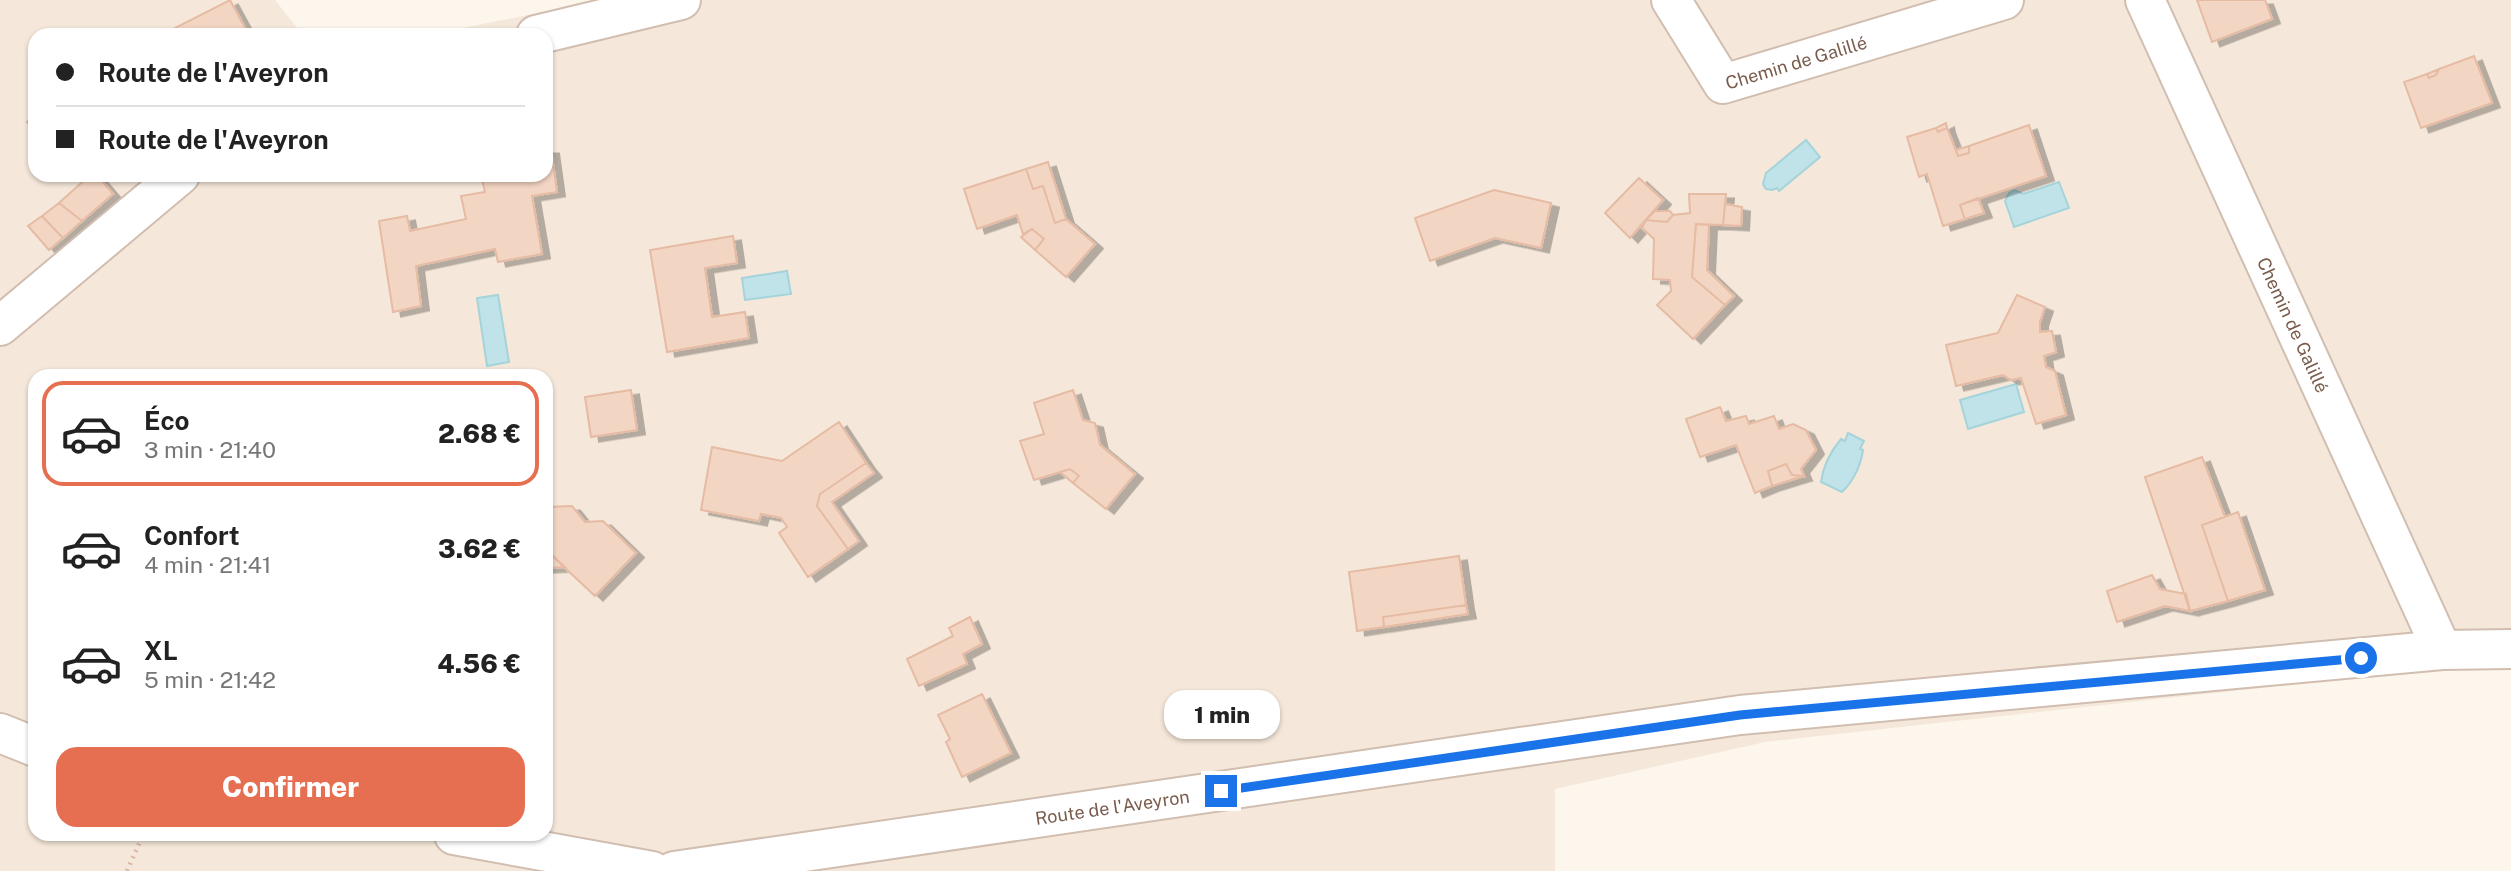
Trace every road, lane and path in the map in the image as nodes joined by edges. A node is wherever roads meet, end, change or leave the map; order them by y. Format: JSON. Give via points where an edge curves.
{"nodes":[{"id":1,"x":681,"y":0,"type":"edge"},
{"id":2,"x":1671,"y":0,"type":"edge"},
{"id":3,"x":2004,"y":0,"type":"edge"},
{"id":4,"x":2145,"y":0,"type":"edge"},
{"id":5,"x":553,"y":31,"type":"edge"},
{"id":6,"x":172,"y":182,"type":"edge"},
{"id":7,"x":0,"y":326,"type":"edge"},
{"id":8,"x":2511,"y":649,"type":"edge"},
{"id":9,"x":2442,"y":650,"type":"junction"},
{"id":10,"x":0,"y":733,"type":"edge"},
{"id":11,"x":28,"y":744,"type":"edge"},
{"id":12,"x":140,"y":841,"type":"edge"},
{"id":13,"x":487,"y":841,"type":"edge"},
{"id":14,"x":127,"y":871,"type":"edge"},
{"id":15,"x":652,"y":871,"type":"edge"},
{"id":16,"x":674,"y":871,"type":"edge"}],
"edges":[{"from":1,"to":5,"type":"street"},
{"from":2,"to":3,"type":"street","name":"Chemin de Galillé","via":[[1723,83]]},
{"from":4,"to":9,"type":"street","name":"Chemin de Galillé"},
{"from":6,"to":7,"type":"street"},
{"from":8,"to":9,"type":"street","name":"Route de l'Aveyron"},
{"from":9,"to":16,"type":"street","name":"Route de l'Aveyron","via":[[1740,715]]},
{"from":10,"to":11,"type":"street"},
{"from":12,"to":14,"type":"path"},
{"from":13,"to":15,"type":"street"}]}
